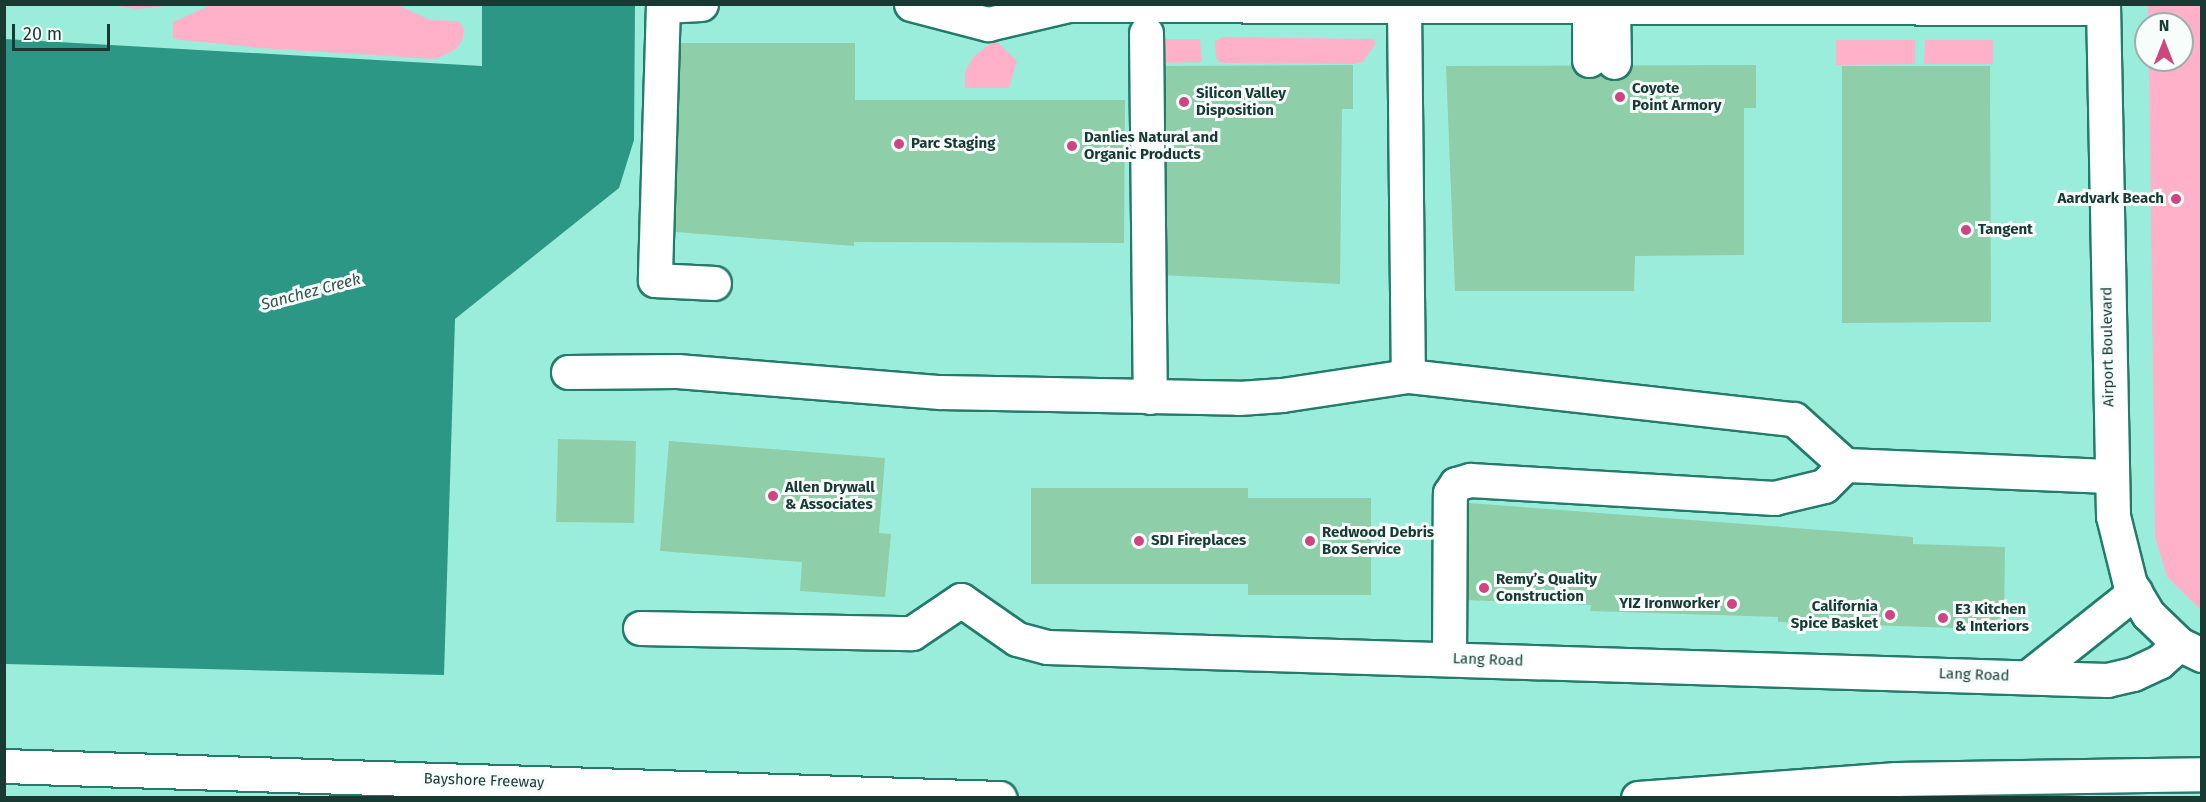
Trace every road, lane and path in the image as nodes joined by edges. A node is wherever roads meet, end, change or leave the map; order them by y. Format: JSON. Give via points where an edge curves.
{"nodes":[{"id":1,"x":701,"y":4,"type":"edge"},
{"id":2,"x":911,"y":4,"type":"edge"},
{"id":3,"x":663,"y":5,"type":"edge"},
{"id":4,"x":1070,"y":5,"type":"edge"},
{"id":5,"x":1404,"y":6,"type":"junction"},
{"id":6,"x":2103,"y":6,"type":"edge"},
{"id":7,"x":1601,"y":7,"type":"junction"},
{"id":8,"x":1146,"y":33,"type":"dead end"},
{"id":9,"x":1601,"y":61,"type":"dead end"},
{"id":10,"x":714,"y":283,"type":"dead end"},
{"id":11,"x":568,"y":372,"type":"dead end"},
{"id":12,"x":1408,"y":376,"type":"junction"},
{"id":13,"x":1150,"y":397,"type":"junction"},
{"id":14,"x":1845,"y":465,"type":"junction"},
{"id":15,"x":2110,"y":476,"type":"junction"},
{"id":16,"x":2135,"y":592,"type":"junction"},
{"id":17,"x":640,"y":628,"type":"dead end"},
{"id":18,"x":2190,"y":649,"type":"edge"},
{"id":19,"x":1449,"y":659,"type":"junction"},
{"id":20,"x":2028,"y":677,"type":"junction"},
{"id":21,"x":4,"y":766,"type":"edge"},
{"id":22,"x":2202,"y":774,"type":"edge"},
{"id":23,"x":999,"y":798,"type":"edge"},
{"id":24,"x":1638,"y":798,"type":"edge"}],
"edges":[{"from":1,"to":3,"type":"main road"},
{"from":2,"to":4,"type":"main road","via":[[988,24]]},
{"from":3,"to":10,"type":"main road","via":[[655,280]]},
{"from":4,"to":5,"type":"main road"},
{"from":5,"to":7,"type":"main road"},
{"from":5,"to":12,"type":"main road"},
{"from":6,"to":7,"type":"main road"},
{"from":6,"to":15,"type":"main road","name":"Airport Boulevard"},
{"from":7,"to":9,"type":"main road"},
{"from":8,"to":13,"type":"main road"},
{"from":11,"to":13,"type":"main road","via":[[677,371],[940,392]]},
{"from":12,"to":13,"type":"main road","via":[[1282,395]]},
{"from":12,"to":14,"type":"main road","via":[[1794,419]]},
{"from":14,"to":15,"type":"main road"},
{"from":14,"to":19,"type":"main road","via":[[1824,486],[1774,498],[1470,480],[1456,484],[1450,493]]},
{"from":15,"to":16,"type":"main road","name":"Airport Boulevard","via":[[2120,552]]},
{"from":16,"to":18,"type":"main road","name":"Airport Boulevard","via":[[2161,629]]},
{"from":16,"to":20,"type":"main road","name":"Lang Road"},
{"from":17,"to":19,"type":"main road","name":"Lang Road","via":[[912,633],[961,600],[1017,639],[1047,647]]},
{"from":18,"to":20,"type":"main road","name":"Lang Road","via":[[2133,674],[2107,680]]},
{"from":19,"to":20,"type":"main road","name":"Lang Road"},
{"from":21,"to":23,"type":"main road","name":"Bayshore Freeway"},
{"from":22,"to":24,"type":"main road","via":[[1896,779]]}]}
